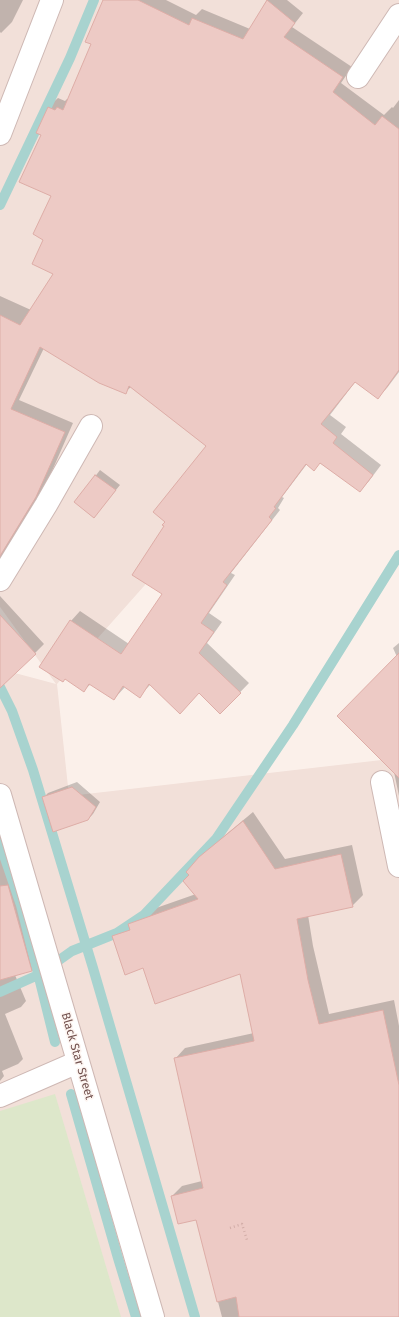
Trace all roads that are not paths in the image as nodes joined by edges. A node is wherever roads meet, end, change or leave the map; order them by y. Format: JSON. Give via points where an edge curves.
{"nodes":[{"id":1,"x":52,"y":0,"type":"edge"},
{"id":2,"x":399,"y":15,"type":"edge"},
{"id":3,"x":358,"y":77,"type":"dead end"},
{"id":4,"x":0,"y":134,"type":"edge"},
{"id":5,"x":91,"y":426,"type":"dead end"},
{"id":6,"x":0,"y":580,"type":"edge"},
{"id":7,"x":382,"y":782,"type":"dead end"},
{"id":8,"x":0,"y":795,"type":"edge"},
{"id":9,"x":399,"y":866,"type":"edge"},
{"id":10,"x":78,"y":1062,"type":"junction"},
{"id":11,"x":0,"y":1096,"type":"edge"},
{"id":12,"x":153,"y":1317,"type":"edge"}],
"edges":[{"from":1,"to":4,"type":"street"},
{"from":2,"to":3,"type":"street"},
{"from":5,"to":6,"type":"street"},
{"from":7,"to":9,"type":"street"},
{"from":8,"to":10,"type":"street","name":"Black Star Street"},
{"from":10,"to":11,"type":"street"},
{"from":10,"to":12,"type":"street","name":"Black Star Street"}]}
